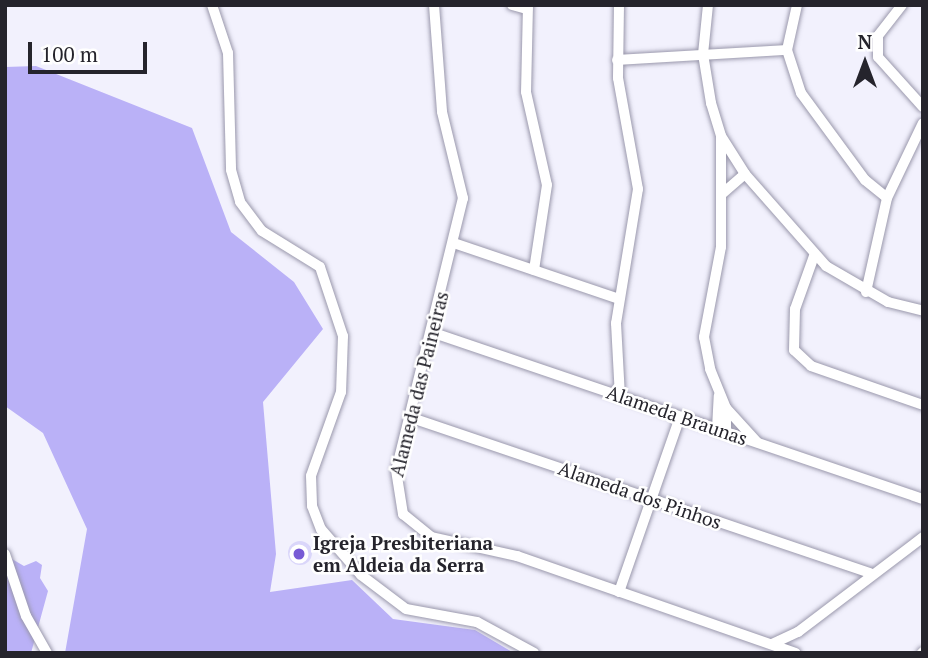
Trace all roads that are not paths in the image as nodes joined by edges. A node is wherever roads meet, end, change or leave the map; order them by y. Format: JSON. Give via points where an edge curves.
{"nodes":[{"id":1,"x":212,"y":5,"type":"edge"},
{"id":2,"x":434,"y":5,"type":"edge"},
{"id":3,"x":512,"y":5,"type":"edge"},
{"id":4,"x":619,"y":5,"type":"edge"},
{"id":5,"x":708,"y":5,"type":"edge"},
{"id":6,"x":796,"y":5,"type":"edge"},
{"id":7,"x":901,"y":5,"type":"edge"},
{"id":8,"x":528,"y":7,"type":"edge"},
{"id":9,"x":788,"y":50,"type":"junction"},
{"id":10,"x":703,"y":54,"type":"junction"},
{"id":11,"x":617,"y":60,"type":"junction"},
{"id":12,"x":923,"y":107,"type":"edge"},
{"id":13,"x":923,"y":123,"type":"edge"},
{"id":14,"x":721,"y":136,"type":"junction"},
{"id":15,"x":736,"y":161,"type":"junction"},
{"id":16,"x":722,"y":173,"type":"junction"},
{"id":17,"x":746,"y":174,"type":"junction"},
{"id":18,"x":723,"y":193,"type":"junction"},
{"id":19,"x":887,"y":198,"type":"junction"},
{"id":20,"x":454,"y":243,"type":"junction"},
{"id":21,"x":814,"y":256,"type":"junction"},
{"id":22,"x":534,"y":270,"type":"junction"},
{"id":23,"x":866,"y":292,"type":"junction"},
{"id":24,"x":619,"y":299,"type":"junction"},
{"id":25,"x":923,"y":311,"type":"edge"},
{"id":26,"x":431,"y":332,"type":"junction"},
{"id":27,"x":617,"y":372,"type":"junction"},
{"id":28,"x":595,"y":388,"type":"junction"},
{"id":29,"x":620,"y":396,"type":"junction"},
{"id":30,"x":923,"y":405,"type":"edge"},
{"id":31,"x":722,"y":408,"type":"junction"},
{"id":32,"x":409,"y":417,"type":"junction"},
{"id":33,"x":680,"y":417,"type":"junction"},
{"id":34,"x":699,"y":423,"type":"junction"},
{"id":35,"x":721,"y":431,"type":"junction"},
{"id":36,"x":757,"y":443,"type":"junction"},
{"id":37,"x":652,"y":499,"type":"junction"},
{"id":38,"x":923,"y":499,"type":"edge"},
{"id":39,"x":923,"y":537,"type":"edge"},
{"id":40,"x":5,"y":554,"type":"edge"},
{"id":41,"x":870,"y":573,"type":"junction"},
{"id":42,"x":619,"y":592,"type":"junction"},
{"id":43,"x":798,"y":632,"type":"junction"},
{"id":44,"x":772,"y":644,"type":"junction"},
{"id":45,"x":47,"y":653,"type":"edge"},
{"id":46,"x":534,"y":653,"type":"edge"},
{"id":47,"x":797,"y":653,"type":"edge"}],
"edges":[{"from":1,"to":46,"type":"street","via":[[228,53],[231,170],[240,202],[262,231],[320,267],[343,337],[341,392],[311,476],[312,506],[321,529],[358,573],[405,609],[477,622]]},
{"from":2,"to":20,"type":"street","name":"Alameda das Paineiras","via":[[442,112],[461,182]]},
{"from":3,"to":8,"type":"street"},
{"from":4,"to":11,"type":"street"},
{"from":5,"to":10,"type":"street"},
{"from":6,"to":9,"type":"street"},
{"from":7,"to":12,"type":"street","via":[[878,36],[878,57]]},
{"from":8,"to":22,"type":"street","via":[[526,92],[547,185]]},
{"from":9,"to":10,"type":"street"},
{"from":9,"to":19,"type":"street","via":[[808,106],[865,180]]},
{"from":10,"to":11,"type":"street"},
{"from":10,"to":14,"type":"street"},
{"from":11,"to":24,"type":"street","via":[[638,189],[636,230]]},
{"from":13,"to":19,"type":"street"},
{"from":14,"to":15,"type":"street"},
{"from":14,"to":16,"type":"street"},
{"from":15,"to":16,"type":"street"},
{"from":15,"to":17,"type":"street"},
{"from":16,"to":18,"type":"street"},
{"from":17,"to":18,"type":"street"},
{"from":17,"to":21,"type":"street"},
{"from":18,"to":31,"type":"street","via":[[721,247],[704,337]]},
{"from":19,"to":23,"type":"street"},
{"from":20,"to":22,"type":"street"},
{"from":20,"to":26,"type":"street","name":"Alameda das Paineiras"},
{"from":21,"to":23,"type":"street"},
{"from":21,"to":30,"type":"street","via":[[795,309],[794,350],[811,366]]},
{"from":22,"to":24,"type":"street"},
{"from":23,"to":25,"type":"street"},
{"from":24,"to":27,"type":"street"},
{"from":26,"to":28,"type":"street","name":"Alameda Braunas"},
{"from":26,"to":32,"type":"street","name":"Alameda das Paineiras"},
{"from":27,"to":28,"type":"street"},
{"from":27,"to":29,"type":"street"},
{"from":28,"to":29,"type":"street","name":"Alameda Braunas"},
{"from":29,"to":33,"type":"street","name":"Alameda Braunas"},
{"from":31,"to":34,"type":"street"},
{"from":31,"to":35,"type":"street"},
{"from":31,"to":36,"type":"street"},
{"from":32,"to":37,"type":"street","name":"Alameda dos Pinhos"},
{"from":32,"to":42,"type":"street","name":"Alameda das Paineiras","via":[[395,492],[403,514],[419,530]]},
{"from":33,"to":34,"type":"street","name":"Alameda Braunas"},
{"from":33,"to":37,"type":"street"},
{"from":34,"to":35,"type":"street","name":"Alameda Braunas"},
{"from":35,"to":36,"type":"street","name":"Alameda Braunas"},
{"from":36,"to":38,"type":"street","name":"Alameda Braunas"},
{"from":37,"to":41,"type":"street","name":"Alameda dos Pinhos"},
{"from":37,"to":42,"type":"street"},
{"from":39,"to":41,"type":"street"},
{"from":40,"to":45,"type":"street","via":[[26,616]]},
{"from":41,"to":43,"type":"street"},
{"from":42,"to":44,"type":"street","name":"Alameda das Paineiras"},
{"from":43,"to":44,"type":"street"},
{"from":43,"to":47,"type":"street"},
{"from":44,"to":47,"type":"street","name":"Alameda das Paineiras"}]}
